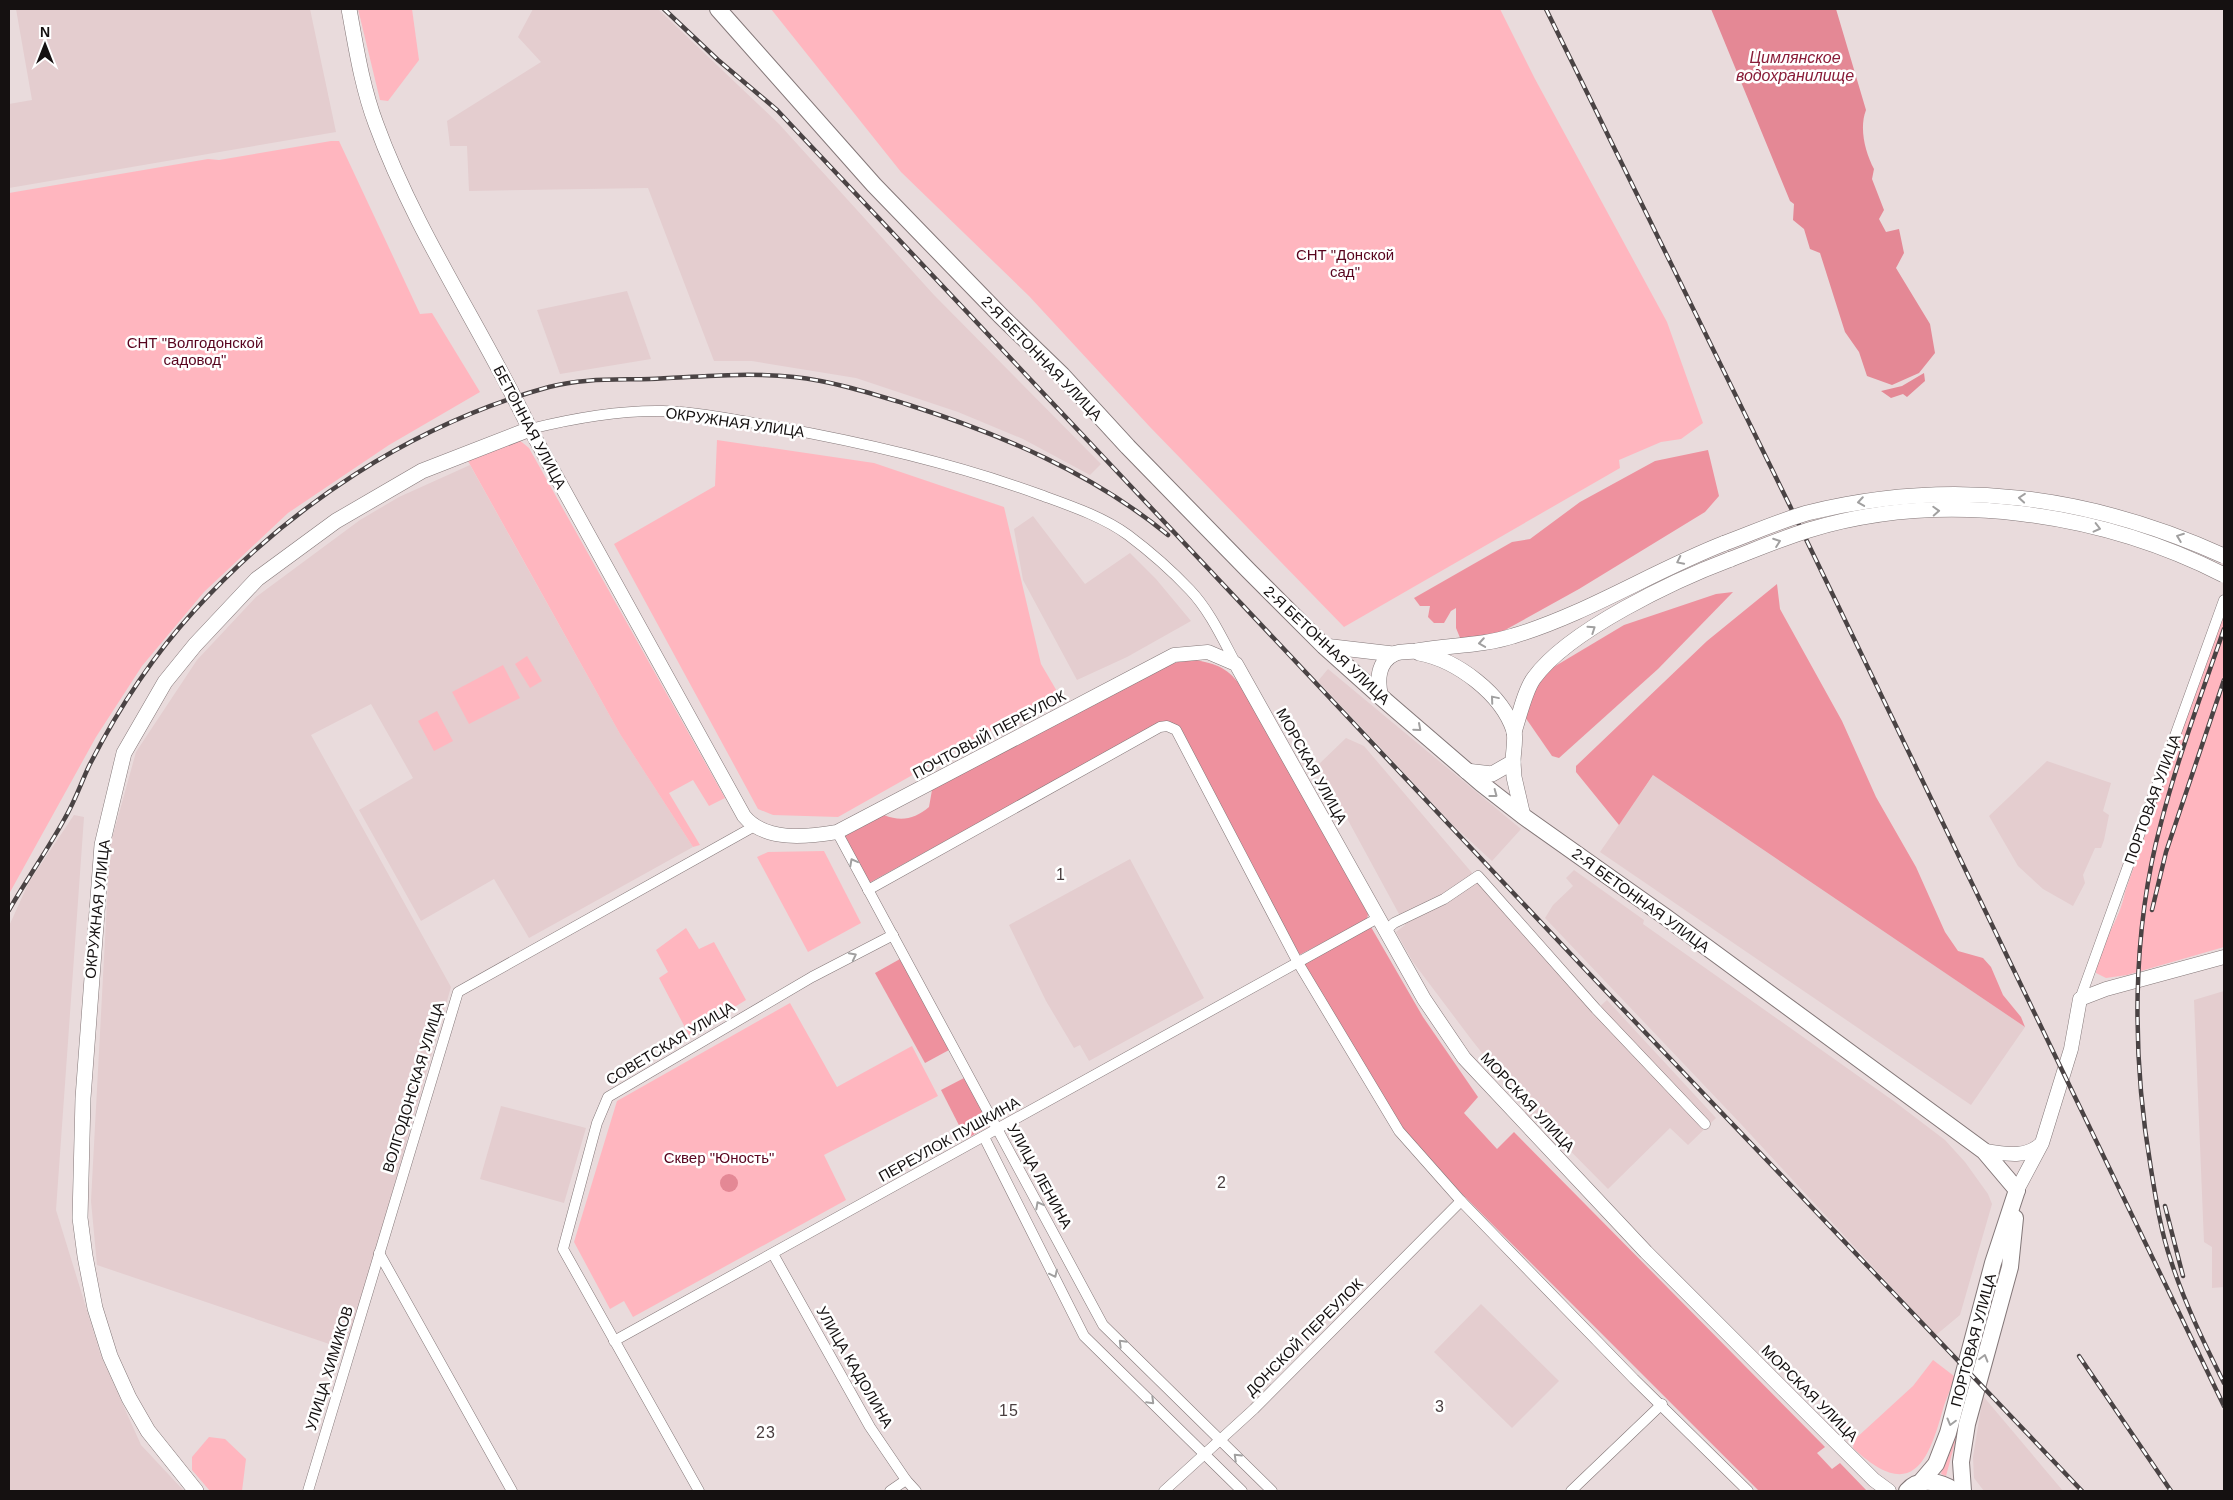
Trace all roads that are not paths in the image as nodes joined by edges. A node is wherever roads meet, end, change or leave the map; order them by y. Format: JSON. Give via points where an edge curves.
{"nodes":[{"id":1,"x":349,"y":9,"type":"edge"},
{"id":2,"x":718,"y":9,"type":"edge"},
{"id":3,"x":530,"y":430,"type":"junction"},
{"id":4,"x":2224,"y":556,"type":"edge"},
{"id":5,"x":2224,"y":575,"type":"edge"},
{"id":6,"x":2224,"y":600,"type":"edge"},
{"id":7,"x":1324,"y":646,"type":"junction"},
{"id":8,"x":1410,"y":652,"type":"junction"},
{"id":9,"x":1393,"y":654,"type":"junction"},
{"id":10,"x":1236,"y":664,"type":"junction"},
{"id":11,"x":1381,"y":697,"type":"junction"},
{"id":12,"x":1514,"y":732,"type":"junction"},
{"id":13,"x":1512,"y":762,"type":"junction"},
{"id":14,"x":1466,"y":771,"type":"junction"},
{"id":15,"x":1523,"y":816,"type":"junction"},
{"id":16,"x":753,"y":827,"type":"junction"},
{"id":17,"x":837,"y":832,"type":"junction"},
{"id":18,"x":868,"y":890,"type":"junction"},
{"id":19,"x":1378,"y":918,"type":"junction"},
{"id":20,"x":1385,"y":931,"type":"junction"},
{"id":21,"x":893,"y":935,"type":"junction"},
{"id":22,"x":2224,"y":957,"type":"edge"},
{"id":23,"x":1297,"y":961,"type":"junction"},
{"id":24,"x":2080,"y":999,"type":"junction"},
{"id":25,"x":1705,"y":1124,"type":"dead end"},
{"id":26,"x":997,"y":1130,"type":"junction"},
{"id":27,"x":984,"y":1137,"type":"junction"},
{"id":28,"x":2042,"y":1143,"type":"junction"},
{"id":29,"x":1984,"y":1151,"type":"junction"},
{"id":30,"x":2017,"y":1190,"type":"junction"},
{"id":31,"x":1461,"y":1201,"type":"junction"},
{"id":32,"x":379,"y":1253,"type":"junction"},
{"id":33,"x":773,"y":1254,"type":"junction"},
{"id":34,"x":1993,"y":1263,"type":"junction"},
{"id":35,"x":2010,"y":1267,"type":"junction"},
{"id":36,"x":614,"y":1341,"type":"junction"},
{"id":37,"x":1662,"y":1404,"type":"junction"},
{"id":38,"x":1220,"y":1440,"type":"junction"},
{"id":39,"x":1204,"y":1454,"type":"junction"},
{"id":40,"x":906,"y":1480,"type":"junction"},
{"id":41,"x":1913,"y":1488,"type":"edge"},
{"id":42,"x":196,"y":1491,"type":"edge"},
{"id":43,"x":308,"y":1491,"type":"edge"},
{"id":44,"x":512,"y":1491,"type":"edge"},
{"id":45,"x":699,"y":1491,"type":"edge"},
{"id":46,"x":890,"y":1491,"type":"edge"},
{"id":47,"x":916,"y":1491,"type":"edge"},
{"id":48,"x":1164,"y":1491,"type":"edge"},
{"id":49,"x":1242,"y":1491,"type":"edge"},
{"id":50,"x":1272,"y":1491,"type":"edge"},
{"id":51,"x":1571,"y":1491,"type":"edge"},
{"id":52,"x":1748,"y":1491,"type":"edge"},
{"id":53,"x":1889,"y":1491,"type":"edge"},
{"id":54,"x":1955,"y":1491,"type":"edge"},
{"id":55,"x":1963,"y":1491,"type":"edge"}],
"edges":[{"from":1,"to":3,"type":"main road","name":"БЕТОННАЯ УЛИЦА","via":[[363,78],[379,132],[414,212]]},
{"from":2,"to":7,"type":"main road","name":"2-Я БЕТОННАЯ УЛИЦА","via":[[874,185]]},
{"from":3,"to":10,"type":"street","name":"ОКРУЖНАЯ УЛИЦА","via":[[578,417],[616,413],[664,411],[712,416],[915,456],[1014,485],[1076,508],[1127,534],[1191,591]]},
{"from":3,"to":16,"type":"street","name":"БЕТОННАЯ УЛИЦА"},
{"from":3,"to":42,"type":"main road","name":"ОКРУЖНАЯ УЛИЦА","via":[[422,471],[336,520],[257,579],[195,644],[165,682],[124,753],[102,845],[84,1088],[80,1218],[95,1308],[110,1356],[148,1432]]},
{"from":4,"to":8,"type":"main road","one_way":true,"bridge":true,"via":[[2139,522],[2041,500],[1951,494],[1901,496],[1805,514],[1725,543],[1529,632],[1491,642]]},
{"from":12,"to":5,"type":"main road","one_way":true,"bridge":true,"via":[[1532,680],[1552,657],[1596,626],[1694,573],[1810,530],[1858,519],[1952,511],[2039,516],[2126,535]]},
{"from":6,"to":24,"type":"street","name":"ПОРТОВАЯ УЛИЦА"},
{"from":7,"to":9,"type":"main road"},
{"from":7,"to":11,"type":"main road","name":"2-Я БЕТОННАЯ УЛИЦА"},
{"from":8,"to":9,"type":"main road"},
{"from":12,"to":8,"type":"main road","one_way":true,"via":[[1500,706],[1474,678],[1442,659]]},
{"from":9,"to":11,"type":"main road","via":[[1380,669],[1377,684]]},
{"from":10,"to":17,"type":"street","name":"ПОЧТОВЫЙ ПЕРЕУЛОК","via":[[1208,652],[1174,655]]},
{"from":10,"to":19,"type":"street","name":"МОРСКАЯ УЛИЦА"},
{"from":11,"to":14,"type":"main road","name":"2-Я БЕТОННАЯ УЛИЦА","one_way":true},
{"from":12,"to":13,"type":"main road"},
{"from":13,"to":14,"type":"main road","via":[[1492,774]]},
{"from":13,"to":15,"type":"main road"},
{"from":14,"to":15,"type":"main road","name":"2-Я БЕТОННАЯ УЛИЦА","one_way":true},
{"from":15,"to":29,"type":"main road","name":"2-Я БЕТОННАЯ УЛИЦА"},
{"from":16,"to":17,"type":"street","name":"ПОЧТОВЫЙ ПЕРЕУЛОК","via":[[795,836]]},
{"from":16,"to":32,"type":"street","name":"ВОЛГОДОНСКАЯ УЛИЦА","via":[[458,992]]},
{"from":18,"to":17,"type":"street","name":"УЛИЦА ЛЕНИНА","one_way":true},
{"from":18,"to":21,"type":"street","name":"УЛИЦА ЛЕНИНА"},
{"from":18,"to":23,"type":"street","via":[[1151,731],[1167,726],[1176,730]]},
{"from":19,"to":20,"type":"street","name":"МОРСКАЯ УЛИЦА"},
{"from":19,"to":23,"type":"street","name":"ПЕРЕУЛОК ПУШКИНА"},
{"from":20,"to":25,"type":"street","via":[[1478,876],[1596,1009]]},
{"from":20,"to":53,"type":"street","name":"МОРСКАЯ УЛИЦА","via":[[1424,999],[1464,1058],[1646,1252],[1861,1468]]},
{"from":21,"to":26,"type":"street","name":"УЛИЦА ЛЕНИНА"},
{"from":36,"to":21,"type":"street","name":"СОВЕТСКАЯ УЛИЦА","one_way":true,"via":[[563,1249],[608,1097],[812,977]]},
{"from":22,"to":24,"type":"street"},
{"from":23,"to":26,"type":"street","name":"ПЕРЕУЛОК ПУШКИНА"},
{"from":23,"to":31,"type":"street","via":[[1399,1131]]},
{"from":24,"to":28,"type":"street","name":"ПОРТОВАЯ УЛИЦА","via":[[2072,1049]]},
{"from":26,"to":27,"type":"street","name":"ПЕРЕУЛОК ПУШКИНА"},
{"from":38,"to":26,"type":"street","name":"УЛИЦА ЛЕНИНА","one_way":true,"via":[[1103,1325]]},
{"from":27,"to":33,"type":"street","name":"ПЕРЕУЛОК ПУШКИНА"},
{"from":27,"to":39,"type":"street","name":"УЛИЦА ЛЕНИНА","one_way":true,"via":[[1084,1336]]},
{"from":28,"to":29,"type":"street","via":[[2031,1153]]},
{"from":28,"to":30,"type":"street","name":"ПОРТОВАЯ УЛИЦА"},
{"from":29,"to":30,"type":"main road","name":"2-Я БЕТОННАЯ УЛИЦА"},
{"from":30,"to":34,"type":"main road","name":"ПОРТОВАЯ УЛИЦА"},
{"from":30,"to":35,"type":"main road","name":"ПОРТОВАЯ УЛИЦА"},
{"from":31,"to":37,"type":"street"},
{"from":31,"to":38,"type":"street","name":"ДОНСКОЙ ПЕРЕУЛОК"},
{"from":32,"to":43,"type":"street","name":"УЛИЦА ХИМИКОВ"},
{"from":32,"to":44,"type":"street"},
{"from":33,"to":36,"type":"street","name":"ПЕРЕУЛОК ПУШКИНА"},
{"from":33,"to":40,"type":"street","name":"УЛИЦА КАДОЛИНА","via":[[870,1427]]},
{"from":34,"to":35,"type":"main road","via":[[1999,1260]]},
{"from":34,"to":41,"type":"main road","name":"ПОРТОВАЯ УЛИЦА","one_way":true,"via":[[1948,1433],[1936,1464]]},
{"from":55,"to":35,"type":"main road","name":"ПОРТОВАЯ УЛИЦА","one_way":true,"via":[[1961,1462],[1967,1424]]},
{"from":36,"to":45,"type":"street","name":"СОВЕТСКАЯ УЛИЦА"},
{"from":37,"to":51,"type":"street"},
{"from":37,"to":52,"type":"street"},
{"from":38,"to":39,"type":"street","name":"ДОНСКОЙ ПЕРЕУЛОК"},
{"from":50,"to":38,"type":"street","name":"УЛИЦА ЛЕНИНА","one_way":true},
{"from":39,"to":48,"type":"street","name":"ДОНСКОЙ ПЕРЕУЛОК"},
{"from":39,"to":49,"type":"street","name":"УЛИЦА ЛЕНИНА"},
{"from":40,"to":46,"type":"street"},
{"from":40,"to":47,"type":"street","name":"УЛИЦА КАДОЛИНА"},
{"from":41,"to":54,"type":"main road","via":[[1939,1483]]}]}
